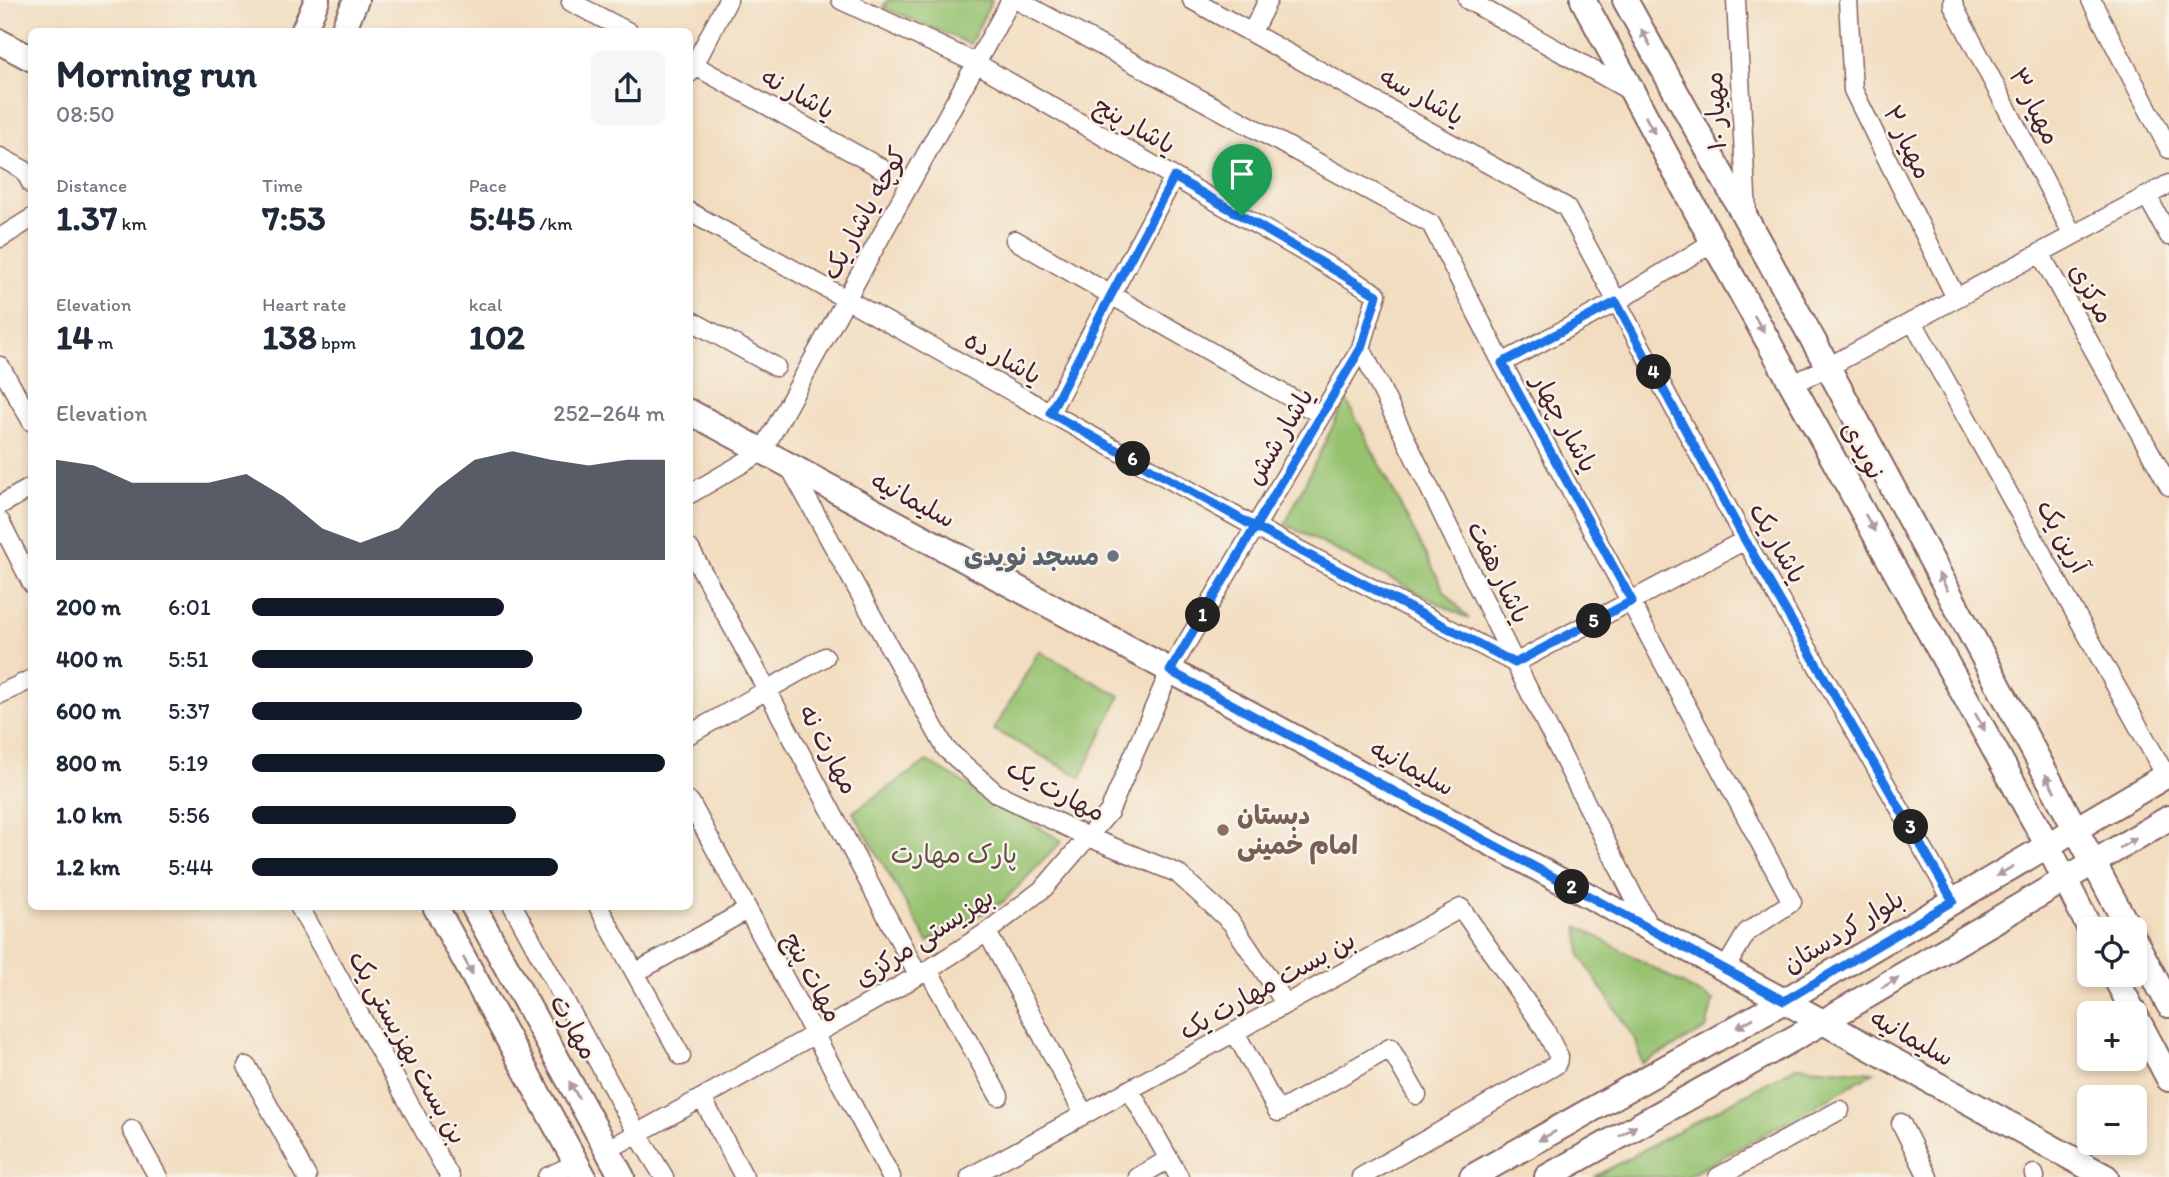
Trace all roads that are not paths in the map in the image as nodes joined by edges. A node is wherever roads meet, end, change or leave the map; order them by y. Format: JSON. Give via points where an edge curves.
{"nodes":[{"id":1,"x":317,"y":0,"type":"edge"},
{"id":2,"x":356,"y":0,"type":"edge"},
{"id":3,"x":572,"y":0,"type":"edge"},
{"id":4,"x":728,"y":0,"type":"edge"},
{"id":5,"x":841,"y":0,"type":"edge"},
{"id":6,"x":1011,"y":0,"type":"edge"},
{"id":7,"x":1017,"y":0,"type":"edge"},
{"id":8,"x":1192,"y":0,"type":"edge"},
{"id":9,"x":1268,"y":0,"type":"edge"},
{"id":10,"x":1468,"y":0,"type":"edge"},
{"id":11,"x":1583,"y":0,"type":"edge"},
{"id":12,"x":1625,"y":0,"type":"edge"},
{"id":13,"x":1736,"y":0,"type":"edge"},
{"id":14,"x":1848,"y":0,"type":"edge"},
{"id":15,"x":1953,"y":0,"type":"edge"},
{"id":16,"x":2091,"y":0,"type":"edge"},
{"id":17,"x":305,"y":28,"type":"edge"},
{"id":18,"x":344,"y":28,"type":"edge"},
{"id":19,"x":621,"y":28,"type":"edge"},
{"id":20,"x":1252,"y":32,"type":"junction"},
{"id":21,"x":0,"y":42,"type":"edge"},
{"id":22,"x":28,"y":57,"type":"edge"},
{"id":23,"x":693,"y":63,"type":"edge"},
{"id":24,"x":976,"y":63,"type":"junction"},
{"id":25,"x":693,"y":68,"type":"edge"},
{"id":26,"x":1632,"y":92,"type":"junction"},
{"id":27,"x":2169,"y":149,"type":"edge"},
{"id":28,"x":0,"y":156,"type":"edge"},
{"id":29,"x":881,"y":169,"type":"dead end"},
{"id":30,"x":28,"y":171,"type":"edge"},
{"id":31,"x":1174,"y":177,"type":"junction"},
{"id":32,"x":2169,"y":184,"type":"edge"},
{"id":33,"x":2147,"y":196,"type":"junction"},
{"id":34,"x":1566,"y":206,"type":"joint"},
{"id":35,"x":693,"y":214,"type":"edge"},
{"id":36,"x":1747,"y":219,"type":"junction"},
{"id":37,"x":28,"y":220,"type":"edge"},
{"id":38,"x":2073,"y":236,"type":"junction"},
{"id":39,"x":2169,"y":236,"type":"edge"},
{"id":40,"x":0,"y":238,"type":"edge"},
{"id":41,"x":1015,"y":240,"type":"dead end"},
{"id":42,"x":1713,"y":242,"type":"junction"},
{"id":43,"x":2040,"y":253,"type":"junction"},
{"id":44,"x":1111,"y":295,"type":"junction"},
{"id":45,"x":1377,"y":295,"type":"joint"},
{"id":46,"x":1956,"y":298,"type":"junction"},
{"id":47,"x":846,"y":300,"type":"junction"},
{"id":48,"x":1616,"y":302,"type":"junction"},
{"id":49,"x":693,"y":322,"type":"edge"},
{"id":50,"x":1913,"y":322,"type":"junction"},
{"id":51,"x":1361,"y":348,"type":"junction"},
{"id":52,"x":1502,"y":363,"type":"junction"},
{"id":53,"x":0,"y":366,"type":"edge"},
{"id":54,"x":776,"y":367,"type":"dead end"},
{"id":55,"x":1828,"y":368,"type":"junction"},
{"id":56,"x":1793,"y":384,"type":"junction"},
{"id":57,"x":1050,"y":413,"type":"junction"},
{"id":58,"x":693,"y":414,"type":"edge"},
{"id":59,"x":28,"y":415,"type":"edge"},
{"id":60,"x":1321,"y":415,"type":"junction"},
{"id":61,"x":762,"y":452,"type":"junction"},
{"id":62,"x":789,"y":466,"type":"junction"},
{"id":63,"x":2167,"y":477,"type":"edge"},
{"id":64,"x":28,"y":489,"type":"edge"},
{"id":65,"x":693,"y":492,"type":"edge"},
{"id":66,"x":0,"y":505,"type":"edge"},
{"id":67,"x":0,"y":522,"type":"edge"},
{"id":68,"x":1255,"y":527,"type":"junction"},
{"id":69,"x":1745,"y":540,"type":"junction"},
{"id":70,"x":693,"y":554,"type":"edge"},
{"id":71,"x":28,"y":576,"type":"edge"},
{"id":72,"x":1632,"y":601,"type":"junction"},
{"id":73,"x":825,"y":657,"type":"dead end"},
{"id":74,"x":1515,"y":663,"type":"junction"},
{"id":75,"x":1170,"y":671,"type":"junction"},
{"id":76,"x":28,"y":681,"type":"edge"},
{"id":77,"x":767,"y":690,"type":"junction"},
{"id":78,"x":0,"y":694,"type":"edge"},
{"id":79,"x":693,"y":732,"type":"edge"},
{"id":80,"x":2167,"y":775,"type":"edge"},
{"id":81,"x":693,"y":808,"type":"edge"},
{"id":82,"x":2169,"y":818,"type":"edge"},
{"id":83,"x":2075,"y":829,"type":"junction"},
{"id":84,"x":1088,"y":837,"type":"junction"},
{"id":85,"x":2048,"y":846,"type":"junction"},
{"id":86,"x":2094,"y":863,"type":"junction"},
{"id":87,"x":2064,"y":881,"type":"junction"},
{"id":88,"x":1953,"y":901,"type":"junction"},
{"id":89,"x":747,"y":909,"type":"junction"},
{"id":90,"x":301,"y":910,"type":"edge"},
{"id":91,"x":437,"y":910,"type":"edge"},
{"id":92,"x":475,"y":910,"type":"edge"},
{"id":93,"x":515,"y":910,"type":"edge"},
{"id":94,"x":600,"y":910,"type":"edge"},
{"id":95,"x":2084,"y":917,"type":"edge"},
{"id":96,"x":2123,"y":917,"type":"edge"},
{"id":97,"x":1650,"y":929,"type":"junction"},
{"id":98,"x":987,"y":932,"type":"junction"},
{"id":99,"x":2147,"y":964,"type":"edge"},
{"id":100,"x":1725,"y":969,"type":"junction"},
{"id":101,"x":635,"y":973,"type":"junction"},
{"id":102,"x":923,"y":973,"type":"junction"},
{"id":103,"x":1784,"y":1001,"type":"junction"},
{"id":104,"x":1286,"y":1004,"type":"junction"},
{"id":105,"x":2169,"y":1005,"type":"edge"},
{"id":106,"x":1824,"y":1022,"type":"junction"},
{"id":107,"x":1234,"y":1032,"type":"junction"},
{"id":108,"x":814,"y":1036,"type":"junction"},
{"id":109,"x":2147,"y":1037,"type":"edge"},
{"id":110,"x":681,"y":1056,"type":"dead end"},
{"id":111,"x":247,"y":1066,"type":"dead end"},
{"id":112,"x":2169,"y":1079,"type":"edge"},
{"id":113,"x":1130,"y":1090,"type":"junction"},
{"id":114,"x":1416,"y":1095,"type":"dead end"},
{"id":115,"x":999,"y":1096,"type":"dead end"},
{"id":116,"x":702,"y":1098,"type":"junction"},
{"id":117,"x":1840,"y":1110,"type":"dead end"},
{"id":118,"x":1083,"y":1114,"type":"junction"},
{"id":119,"x":1900,"y":1124,"type":"dead end"},
{"id":120,"x":132,"y":1130,"type":"dead end"},
{"id":121,"x":637,"y":1133,"type":"junction"},
{"id":122,"x":607,"y":1150,"type":"junction"},
{"id":123,"x":1169,"y":1159,"type":"junction"},
{"id":124,"x":580,"y":1170,"type":"edge"},
{"id":125,"x":158,"y":1177,"type":"edge"},
{"id":126,"x":307,"y":1177,"type":"edge"},
{"id":127,"x":450,"y":1177,"type":"edge"},
{"id":128,"x":547,"y":1177,"type":"edge"},
{"id":129,"x":622,"y":1177,"type":"edge"},
{"id":130,"x":664,"y":1177,"type":"edge"},
{"id":131,"x":744,"y":1177,"type":"edge"},
{"id":132,"x":891,"y":1177,"type":"edge"},
{"id":133,"x":970,"y":1177,"type":"edge"},
{"id":134,"x":1138,"y":1177,"type":"edge"},
{"id":135,"x":1179,"y":1177,"type":"edge"},
{"id":136,"x":1361,"y":1177,"type":"edge"},
{"id":137,"x":1472,"y":1177,"type":"edge"},
{"id":138,"x":1547,"y":1177,"type":"edge"},
{"id":139,"x":1718,"y":1177,"type":"edge"},
{"id":140,"x":1928,"y":1177,"type":"edge"},
{"id":141,"x":2106,"y":1177,"type":"edge"}],
"edges":[{"from":1,"to":17,"type":"main road"},
{"from":2,"to":18,"type":"main road"},
{"from":3,"to":19,"type":"street"},
{"from":4,"to":23,"type":"street"},
{"from":5,"to":24,"type":"street","name":"یاشار پنج"},
{"from":6,"to":24,"type":"street","name":"کوچه یاشار یک"},
{"from":7,"to":52,"type":"street","name":"یاشار چهار","via":[[1431,224]]},
{"from":8,"to":20,"type":"street","name":"یاشار سه"},
{"from":9,"to":20,"type":"street"},
{"from":10,"to":26,"type":"street"},
{"from":11,"to":26,"type":"main road","name":"نویدی"},
{"from":36,"to":12,"type":"main road","name":"نویدی","one_way":true},
{"from":13,"to":36,"type":"street","name":"مهیار ۱۰"},
{"from":14,"to":46,"type":"street","name":"مهیار ۲","via":[[1853,90]]},
{"from":15,"to":38,"type":"street","name":"مهیار ۳"},
{"from":16,"to":27,"type":"street"},
{"from":20,"to":34,"type":"street","name":"یاشار سه"},
{"from":21,"to":22,"type":"main road"},
{"from":24,"to":31,"type":"street","name":"یاشار پنج"},
{"from":24,"to":47,"type":"street","name":"کوچه یاشار یک"},
{"from":25,"to":29,"type":"street","name":"یاشار نه"},
{"from":26,"to":42,"type":"main road","name":"نویدی","one_way":true},
{"from":28,"to":30,"type":"street"},
{"from":31,"to":44,"type":"street"},
{"from":31,"to":45,"type":"street","name":"یاشار پنج"},
{"from":32,"to":33,"type":"street","name":"مرکزی"},
{"from":33,"to":38,"type":"street","name":"مرکزی"},
{"from":33,"to":39,"type":"street"},
{"from":34,"to":48,"type":"street","name":"یاشار یک"},
{"from":35,"to":47,"type":"street","name":"یاشار ده"},
{"from":36,"to":55,"type":"main road","name":"نویدی"},
{"from":37,"to":40,"type":"street"},
{"from":38,"to":43,"type":"street","name":"مرکزی"},
{"from":41,"to":44,"type":"street"},
{"from":42,"to":48,"type":"street"},
{"from":42,"to":56,"type":"main road","name":"نویدی","one_way":true},
{"from":43,"to":46,"type":"street"},
{"from":43,"to":63,"type":"street","name":"مرکزی"},
{"from":44,"to":57,"type":"street"},
{"from":44,"to":60,"type":"street"},
{"from":45,"to":51,"type":"street","name":"یاشار شش"},
{"from":46,"to":50,"type":"street"},
{"from":47,"to":57,"type":"street","name":"یاشار ده"},
{"from":47,"to":61,"type":"street","name":"کوچه یاشار یک"},
{"from":48,"to":52,"type":"street"},
{"from":48,"to":69,"type":"street","name":"یاشار یک"},
{"from":49,"to":54,"type":"street"},
{"from":50,"to":55,"type":"street"},
{"from":50,"to":80,"type":"street","name":"آرین یک"},
{"from":51,"to":60,"type":"street","name":"یاشار شش"},
{"from":51,"to":74,"type":"street","name":"یاشار هفت"},
{"from":52,"to":72,"type":"street","name":"یاشار چهار"},
{"from":53,"to":59,"type":"street"},
{"from":55,"to":56,"type":"street"},
{"from":83,"to":55,"type":"main road","name":"نویدی","one_way":true},
{"from":56,"to":85,"type":"main road","name":"نویدی","one_way":true},
{"from":57,"to":68,"type":"street","name":"یاشار ده"},
{"from":58,"to":61,"type":"main road","name":"سلیمانیه"},
{"from":60,"to":68,"type":"street","name":"یاشار شش"},
{"from":61,"to":62,"type":"main road","name":"سلیمانیه"},
{"from":61,"to":65,"type":"street"},
{"from":62,"to":75,"type":"main road","name":"سلیمانیه"},
{"from":62,"to":84,"type":"street","name":"مهارت یک","via":[[946,749],[996,793]]},
{"from":64,"to":66,"type":"street"},
{"from":67,"to":71,"type":"street"},
{"from":68,"to":74,"type":"street","name":"یاشار ده"},
{"from":68,"to":75,"type":"street","name":"یاشار شش"},
{"from":69,"to":72,"type":"street"},
{"from":69,"to":88,"type":"street","name":"یاشار یک"},
{"from":70,"to":77,"type":"street","name":"مهارت نه"},
{"from":72,"to":74,"type":"street"},
{"from":72,"to":100,"type":"street","name":"یاشار چهار","via":[[1792,902],[1747,932]]},
{"from":73,"to":77,"type":"street"},
{"from":74,"to":97,"type":"street","name":"یاشار هفت"},
{"from":75,"to":84,"type":"street","name":"بهزیستی مرکزی","via":[[1109,812]]},
{"from":75,"to":97,"type":"main road","name":"سلیمانیه"},
{"from":76,"to":78,"type":"street"},
{"from":77,"to":79,"type":"street"},
{"from":77,"to":102,"type":"street","name":"مهارت نه"},
{"from":80,"to":83,"type":"main road","name":"بلوار کردستان"},
{"from":81,"to":89,"type":"street","name":"مهات پنج"},
{"from":86,"to":82,"type":"main road","one_way":true},
{"from":83,"to":85,"type":"main road","name":"بلوار کردستان"},
{"from":83,"to":86,"type":"main road","name":"نویدی"},
{"from":84,"to":98,"type":"street","name":"بهزیستی مرکزی","via":[[1044,888]]},
{"from":84,"to":104,"type":"street","name":"مهارت یک","via":[[1177,873],[1231,922]]},
{"from":85,"to":87,"type":"main road","name":"نویدی"},
{"from":85,"to":88,"type":"main road","name":"بلوار کردستان","one_way":true},
{"from":86,"to":87,"type":"main road"},
{"from":86,"to":96,"type":"main road","name":"نویدی"},
{"from":87,"to":95,"type":"main road","name":"نویدی"},
{"from":106,"to":87,"type":"main road","one_way":true},
{"from":88,"to":103,"type":"main road","name":"بلوار کردستان"},
{"from":89,"to":101,"type":"street"},
{"from":89,"to":108,"type":"street","name":"مهات پنج"},
{"from":90,"to":127,"type":"street","name":"بن بست بهزیستی یک"},
{"from":91,"to":124,"type":"main road","one_way":true},
{"from":122,"to":92,"type":"main road","name":"مهارت","one_way":true},
{"from":93,"to":121,"type":"street"},
{"from":94,"to":101,"type":"street"},
{"from":97,"to":100,"type":"main road","name":"سلیمانیه"},
{"from":98,"to":102,"type":"street","name":"بهزیستی مرکزی"},
{"from":98,"to":118,"type":"street"},
{"from":99,"to":105,"type":"main road"},
{"from":100,"to":103,"type":"main road","name":"سلیمانیه"},
{"from":101,"to":110,"type":"street"},
{"from":102,"to":108,"type":"street","name":"بهزیستی مرکزی"},
{"from":102,"to":115,"type":"street","name":"مهارت نه"},
{"from":103,"to":106,"type":"main road","name":"سلیمانیه"},
{"from":103,"to":137,"type":"main road","name":"بلوار کردستان","one_way":true},
{"from":104,"to":107,"type":"street","name":"بن بست مهارت یک"},
{"from":104,"to":136,"type":"street","name":"بن بست مهارت یک","via":[[1461,908],[1559,1057],[1556,1065]]},
{"from":138,"to":106,"type":"main road","one_way":true},
{"from":106,"to":141,"type":"main road","name":"سلیمانیه"},
{"from":107,"to":113,"type":"street","name":"بن بست مهارت یک"},
{"from":107,"to":114,"type":"street","via":[[1278,1112],[1391,1048]]},
{"from":108,"to":116,"type":"street","name":"بهزیستی مرکزی"},
{"from":108,"to":132,"type":"street","name":"مهات پنج"},
{"from":109,"to":112,"type":"main road"},
{"from":111,"to":126,"type":"street"},
{"from":113,"to":118,"type":"street","name":"بن بست مهارت یک"},
{"from":113,"to":123,"type":"street"},
{"from":116,"to":121,"type":"street","name":"بهزیستی مرکزی"},
{"from":116,"to":131,"type":"street"},
{"from":117,"to":139,"type":"street"},
{"from":118,"to":133,"type":"street","name":"بن بست مهارت یک"},
{"from":119,"to":140,"type":"street"},
{"from":120,"to":125,"type":"street"},
{"from":121,"to":122,"type":"street","name":"بهزیستی مرکزی"},
{"from":121,"to":130,"type":"street"},
{"from":122,"to":124,"type":"main road"},
{"from":122,"to":129,"type":"main road","name":"مهارت"},
{"from":123,"to":134,"type":"street"},
{"from":123,"to":135,"type":"street"},
{"from":124,"to":128,"type":"street"}]}
